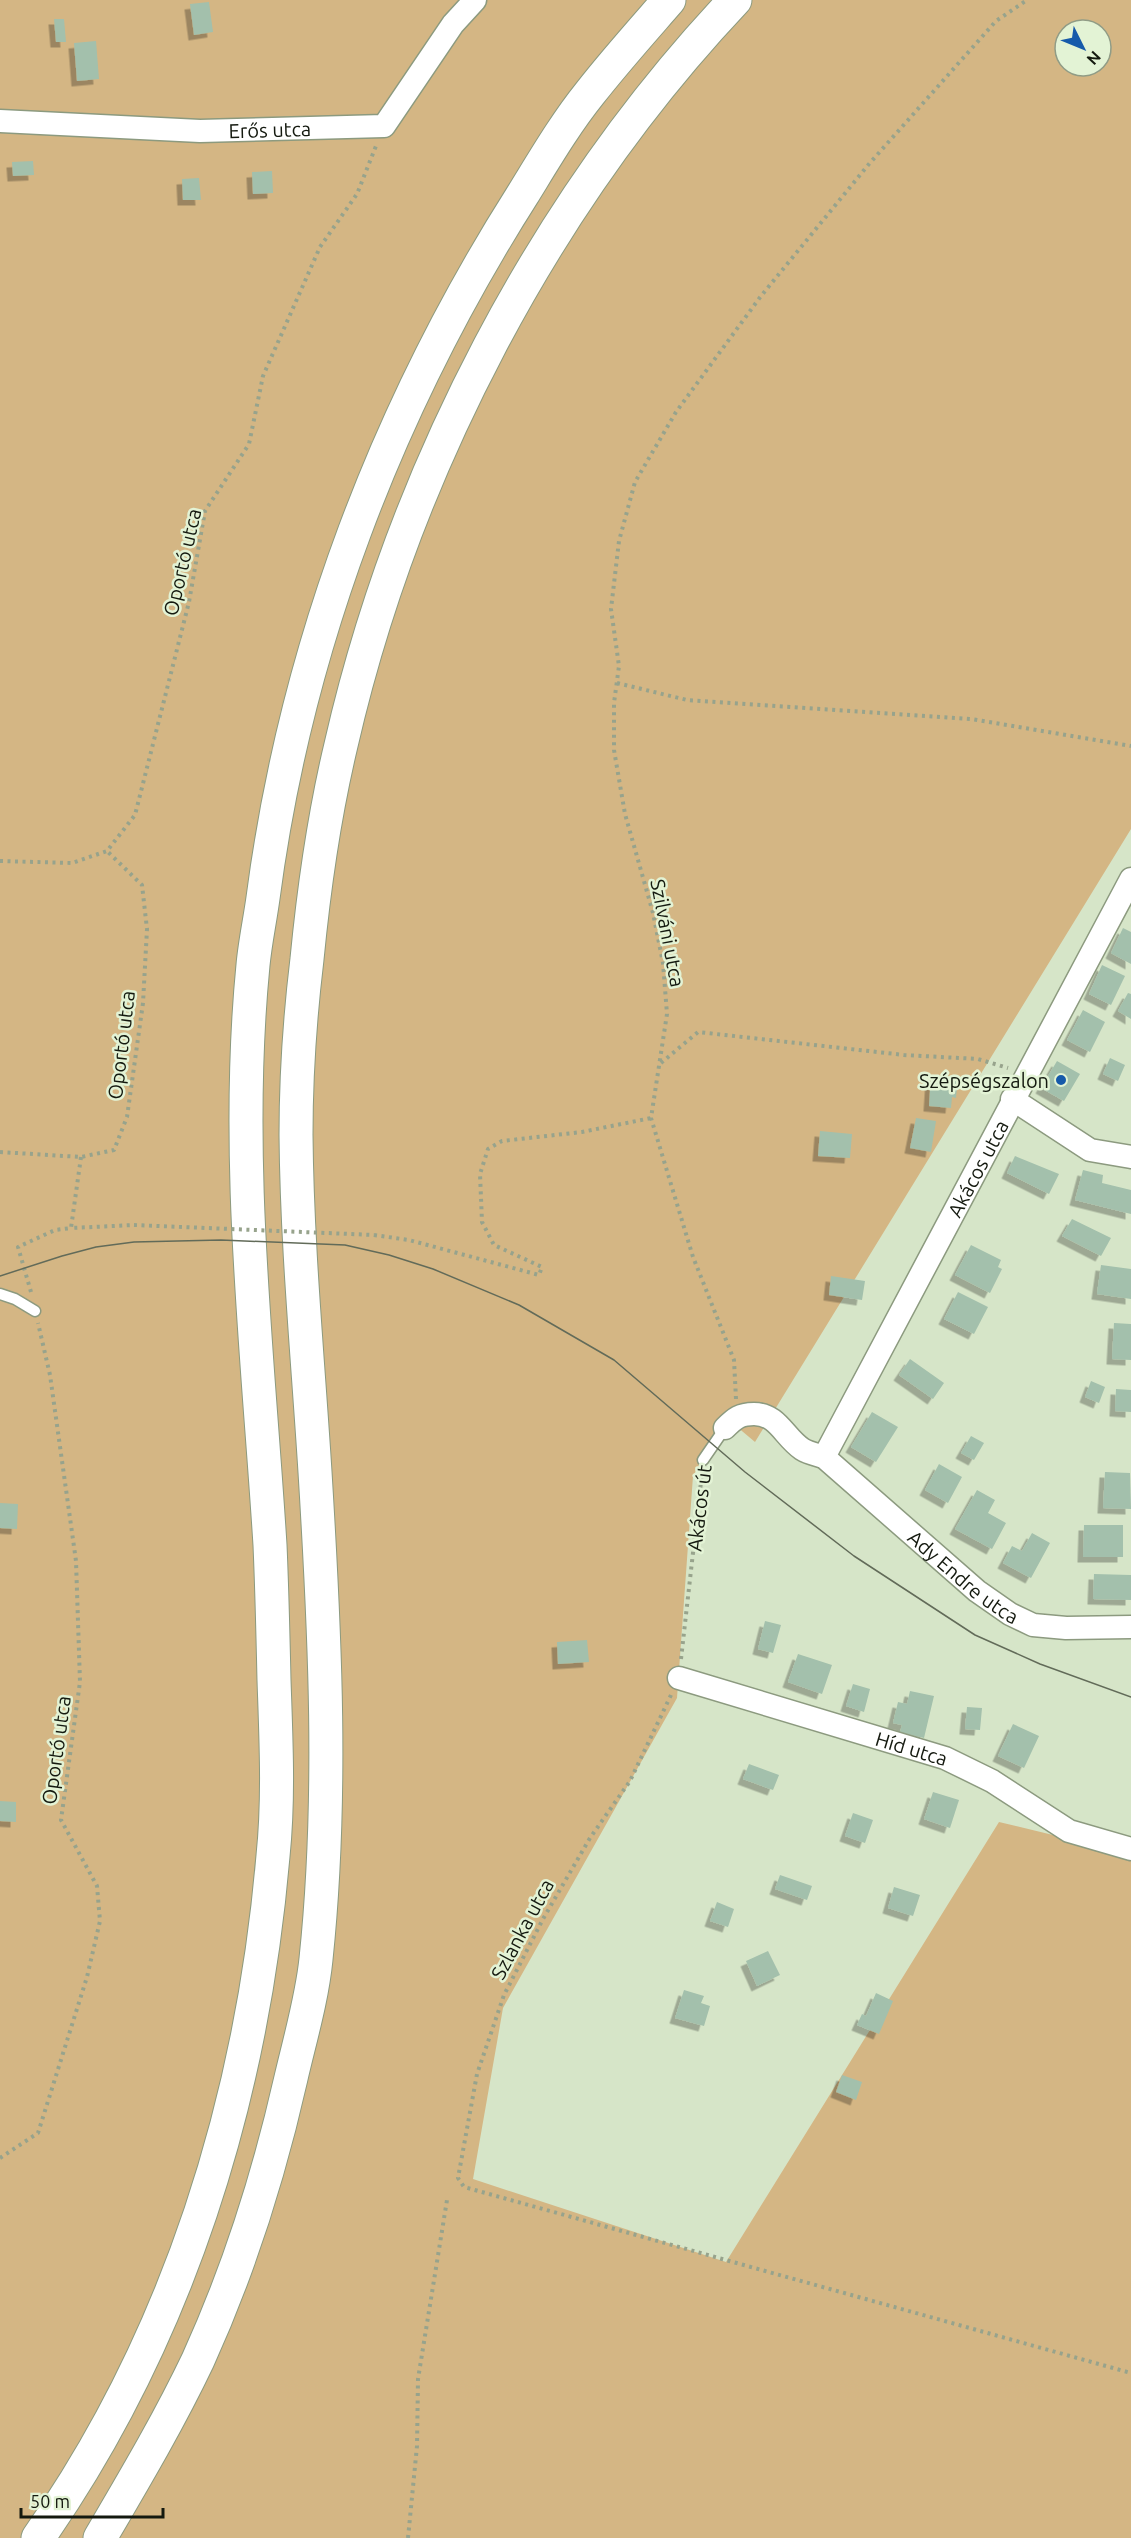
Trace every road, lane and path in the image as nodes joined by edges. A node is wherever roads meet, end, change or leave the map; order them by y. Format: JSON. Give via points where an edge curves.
{"nodes":[{"id":1,"x":476,"y":0,"type":"edge"},
{"id":2,"x":669,"y":0,"type":"edge"},
{"id":3,"x":735,"y":0,"type":"edge"},
{"id":4,"x":1027,"y":0,"type":"edge"},
{"id":5,"x":0,"y":121,"type":"edge"},
{"id":6,"x":384,"y":126,"type":"junction"},
{"id":7,"x":617,"y":683,"type":"junction"},
{"id":8,"x":1131,"y":747,"type":"edge"},
{"id":9,"x":107,"y":852,"type":"junction"},
{"id":10,"x":0,"y":861,"type":"edge"},
{"id":11,"x":1131,"y":879,"type":"edge"},
{"id":12,"x":659,"y":1064,"type":"junction"},
{"id":13,"x":1026,"y":1074,"type":"junction"},
{"id":14,"x":1012,"y":1099,"type":"junction"},
{"id":15,"x":651,"y":1118,"type":"junction"},
{"id":16,"x":0,"y":1152,"type":"edge"},
{"id":17,"x":81,"y":1157,"type":"junction"},
{"id":18,"x":1131,"y":1157,"type":"edge"},
{"id":19,"x":71,"y":1228,"type":"junction"},
{"id":20,"x":0,"y":1294,"type":"edge"},
{"id":21,"x":35,"y":1311,"type":"junction"},
{"id":22,"x":731,"y":1422,"type":"junction"},
{"id":23,"x":824,"y":1457,"type":"junction"},
{"id":24,"x":703,"y":1460,"type":"joint"},
{"id":25,"x":1131,"y":1627,"type":"edge"},
{"id":26,"x":679,"y":1678,"type":"junction"},
{"id":27,"x":1131,"y":1849,"type":"edge"},
{"id":28,"x":0,"y":2157,"type":"edge"},
{"id":29,"x":447,"y":2200,"type":"dead end"},
{"id":30,"x":1131,"y":2373,"type":"edge"},
{"id":31,"x":38,"y":2538,"type":"edge"},
{"id":32,"x":100,"y":2538,"type":"edge"},
{"id":33,"x":408,"y":2538,"type":"edge"}],
"edges":[{"from":1,"to":6,"type":"street","via":[[453,24]]},
{"from":2,"to":31,"type":"highway","via":[[586,98],[483,257],[431,352],[350,538],[292,736],[270,839],[253,962],[248,1057],[252,1294],[270,1552],[276,1785],[274,1854],[252,2018],[229,2125],[179,2276],[109,2424]]},
{"from":3,"to":32,"type":"highway","via":[[679,62],[604,159],[509,310],[456,415],[403,541],[341,741],[315,879],[301,1011],[296,1132],[327,1699],[315,1965],[283,2114],[228,2287],[197,2362]]},
{"from":4,"to":7,"type":"path","name":"Szilváni utca","via":[[996,21],[869,164],[761,296],[676,412],[635,482],[619,542],[611,609],[619,666]]},
{"from":5,"to":6,"type":"street","name":"Erős utca","via":[[200,131]]},
{"from":6,"to":9,"type":"path","name":"Oportó utca","via":[[357,194],[320,247],[263,376],[249,444],[205,511],[189,602],[135,815]]},
{"from":7,"to":8,"type":"path","via":[[687,700],[971,719]]},
{"from":7,"to":12,"type":"path","name":"Szilváni utca","via":[[614,750],[663,963],[667,1014]]},
{"from":9,"to":10,"type":"path","via":[[72,863]]},
{"from":9,"to":17,"type":"path","name":"Oportó utca","via":[[142,885],[147,929],[142,1003],[127,1117],[114,1150]]},
{"from":11,"to":13,"type":"street","name":"Akácos utca"},
{"from":12,"to":13,"type":"path","via":[[698,1032],[904,1055],[978,1059]]},
{"from":12,"to":15,"type":"path","name":"Szilváni utca"},
{"from":13,"to":14,"type":"street","name":"Akácos utca"},
{"from":14,"to":18,"type":"street","via":[[1090,1150]]},
{"from":14,"to":23,"type":"street","name":"Akácos utca"},
{"from":15,"to":19,"type":"path","bridge":true,"via":[[582,1132],[502,1141],[488,1149],[480,1174],[482,1222],[494,1245],[542,1267],[539,1275],[409,1240],[374,1235],[134,1225]]},
{"from":15,"to":22,"type":"path","name":"Szilváni utca","via":[[693,1257],[734,1360]]},
{"from":16,"to":17,"type":"path"},
{"from":17,"to":19,"type":"path"},
{"from":19,"to":21,"type":"path","name":"Oportó utca","via":[[55,1230],[18,1247]]},
{"from":20,"to":21,"type":"lane"},
{"from":21,"to":28,"type":"path","name":"Oportó utca","via":[[50,1375],[76,1561],[80,1682],[61,1820],[97,1886],[100,1921],[87,1977],[38,2133]]},
{"from":22,"to":23,"type":"street","via":[[763,1414],[776,1421],[803,1450]]},
{"from":22,"to":24,"type":"lane","name":"Akácos út"},
{"from":23,"to":25,"type":"street","name":"Ady Endre utca","via":[[977,1591],[1010,1614],[1033,1624],[1066,1628]]},
{"from":24,"to":26,"type":"path","name":"Akácos út"},
{"from":26,"to":27,"type":"street","name":"Híd utca","via":[[945,1758],[992,1781],[1069,1831]]},
{"from":26,"to":30,"type":"path","name":"Szlanka utca","via":[[630,1781],[590,1838],[504,1995],[477,2074],[458,2178],[464,2187]]},
{"from":29,"to":33,"type":"path","via":[[418,2379],[417,2446]]}]}
